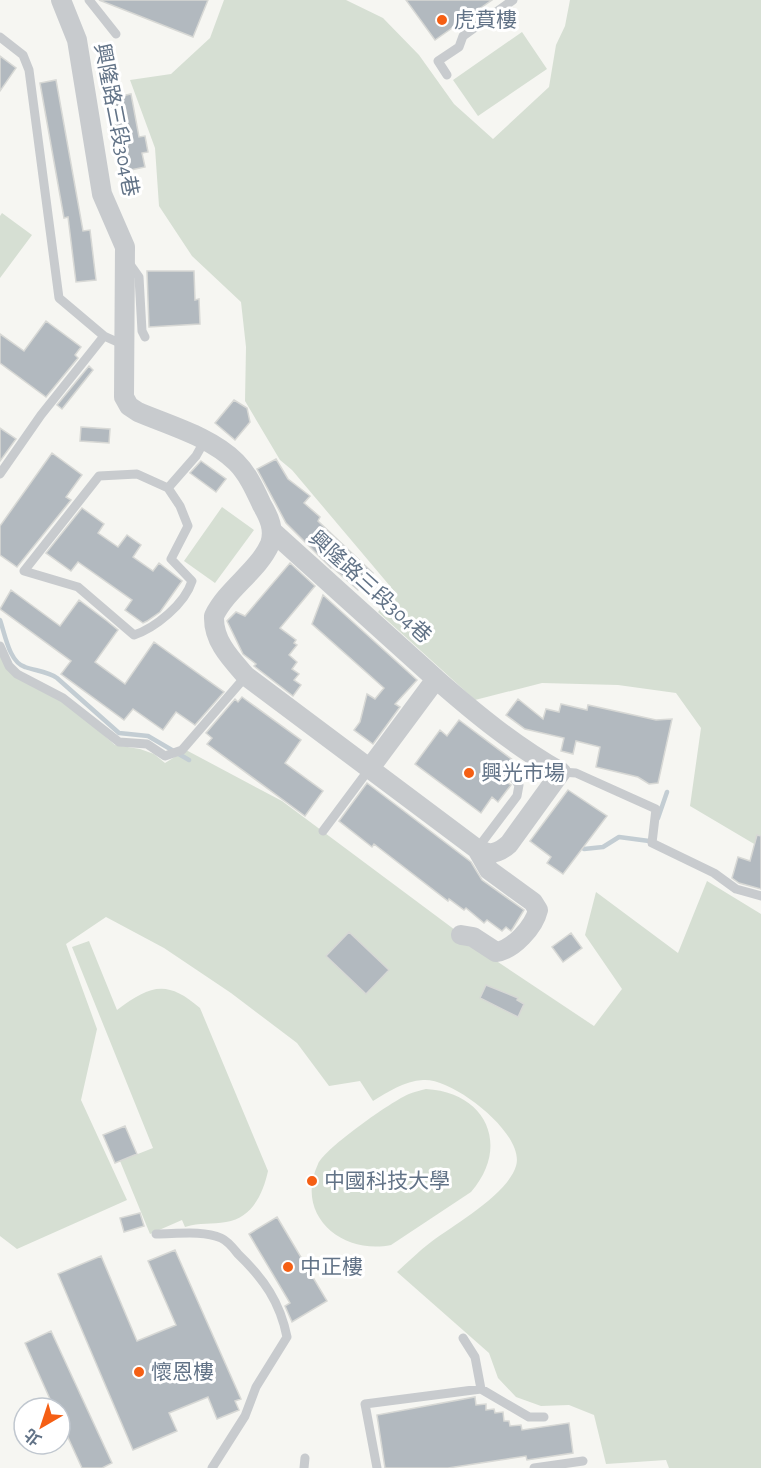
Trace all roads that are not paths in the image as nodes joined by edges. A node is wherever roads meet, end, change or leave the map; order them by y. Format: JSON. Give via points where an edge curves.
{"nodes":[{"id":1,"x":61,"y":0,"type":"edge"},
{"id":2,"x":89,"y":0,"type":"edge"},
{"id":3,"x":513,"y":0,"type":"edge"},
{"id":4,"x":116,"y":34,"type":"dead end"},
{"id":5,"x":0,"y":37,"type":"edge"},
{"id":6,"x":447,"y":75,"type":"dead end"},
{"id":7,"x":126,"y":258,"type":"junction"},
{"id":8,"x":104,"y":336,"type":"junction"},
{"id":9,"x":145,"y":337,"type":"dead end"},
{"id":10,"x":124,"y":345,"type":"junction"},
{"id":11,"x":205,"y":440,"type":"junction"},
{"id":12,"x":0,"y":474,"type":"edge"},
{"id":13,"x":168,"y":488,"type":"junction"},
{"id":14,"x":272,"y":531,"type":"junction"},
{"id":15,"x":0,"y":645,"type":"edge"},
{"id":16,"x":246,"y":676,"type":"junction"},
{"id":17,"x":436,"y":679,"type":"junction"},
{"id":18,"x":555,"y":764,"type":"junction"},
{"id":19,"x":370,"y":768,"type":"junction"},
{"id":20,"x":511,"y":775,"type":"dead end"},
{"id":21,"x":323,"y":831,"type":"dead end"},
{"id":22,"x":477,"y":849,"type":"junction"},
{"id":23,"x":761,"y":896,"type":"edge"},
{"id":24,"x":461,"y":935,"type":"dead end"},
{"id":25,"x":156,"y":1234,"type":"dead end"},
{"id":26,"x":463,"y":1338,"type":"dead end"},
{"id":27,"x":481,"y":1389,"type":"junction"},
{"id":28,"x":544,"y":1417,"type":"dead end"},
{"id":29,"x":305,"y":1458,"type":"dead end"},
{"id":30,"x":583,"y":1461,"type":"dead end"},
{"id":31,"x":212,"y":1468,"type":"edge"},
{"id":32,"x":304,"y":1468,"type":"edge"},
{"id":33,"x":377,"y":1468,"type":"edge"},
{"id":34,"x":534,"y":1468,"type":"edge"}],
"edges":[{"from":1,"to":7,"type":"street","name":"興隆路三段304巷","via":[[77,40],[102,194],[122,235]]},
{"from":2,"to":4,"type":"lane"},
{"from":3,"to":6,"type":"lane","via":[[438,61]]},
{"from":5,"to":8,"type":"lane","via":[[22,55],[29,70],[59,298]]},
{"from":7,"to":9,"type":"lane","via":[[139,277]]},
{"from":7,"to":10,"type":"street","name":"興隆路三段304巷"},
{"from":8,"to":10,"type":"lane"},
{"from":8,"to":12,"type":"lane"},
{"from":10,"to":11,"type":"street","name":"興隆路三段304巷","via":[[124,397],[129,406]]},
{"from":11,"to":13,"type":"lane"},
{"from":11,"to":14,"type":"street","name":"興隆路三段304巷","via":[[227,454],[247,475]]},
{"from":13,"to":13,"type":"lane","via":[[137,474],[99,476],[24,571],[78,587],[134,635],[151,629],[189,591],[192,581],[171,559],[188,526]]},
{"from":14,"to":16,"type":"street","via":[[264,553],[214,616],[223,648]]},
{"from":14,"to":17,"type":"street","name":"興隆路三段304巷"},
{"from":15,"to":16,"type":"lane","via":[[17,674],[63,698],[119,742],[147,744],[165,756],[182,750]]},
{"from":16,"to":19,"type":"street"},
{"from":17,"to":18,"type":"street","name":"興隆路三段304巷","via":[[477,716]]},
{"from":17,"to":19,"type":"street"},
{"from":18,"to":22,"type":"street","via":[[502,850],[490,854]]},
{"from":18,"to":23,"type":"lane","name":"興隆路三段304巷","via":[[656,809],[652,843],[714,873],[736,889]]},
{"from":19,"to":21,"type":"lane"},
{"from":19,"to":22,"type":"street"},
{"from":20,"to":22,"type":"lane","via":[[519,785],[517,796]]},
{"from":22,"to":24,"type":"street","via":[[489,870],[533,902],[538,910],[506,951],[496,952],[473,937]]},
{"from":25,"to":31,"type":"lane","via":[[222,1238],[251,1266],[282,1312],[287,1337]]},
{"from":26,"to":27,"type":"lane","via":[[475,1358]]},
{"from":27,"to":28,"type":"lane","via":[[530,1417]]},
{"from":27,"to":33,"type":"lane","via":[[365,1404]]},
{"from":29,"to":32,"type":"lane"},
{"from":30,"to":34,"type":"lane"}]}
